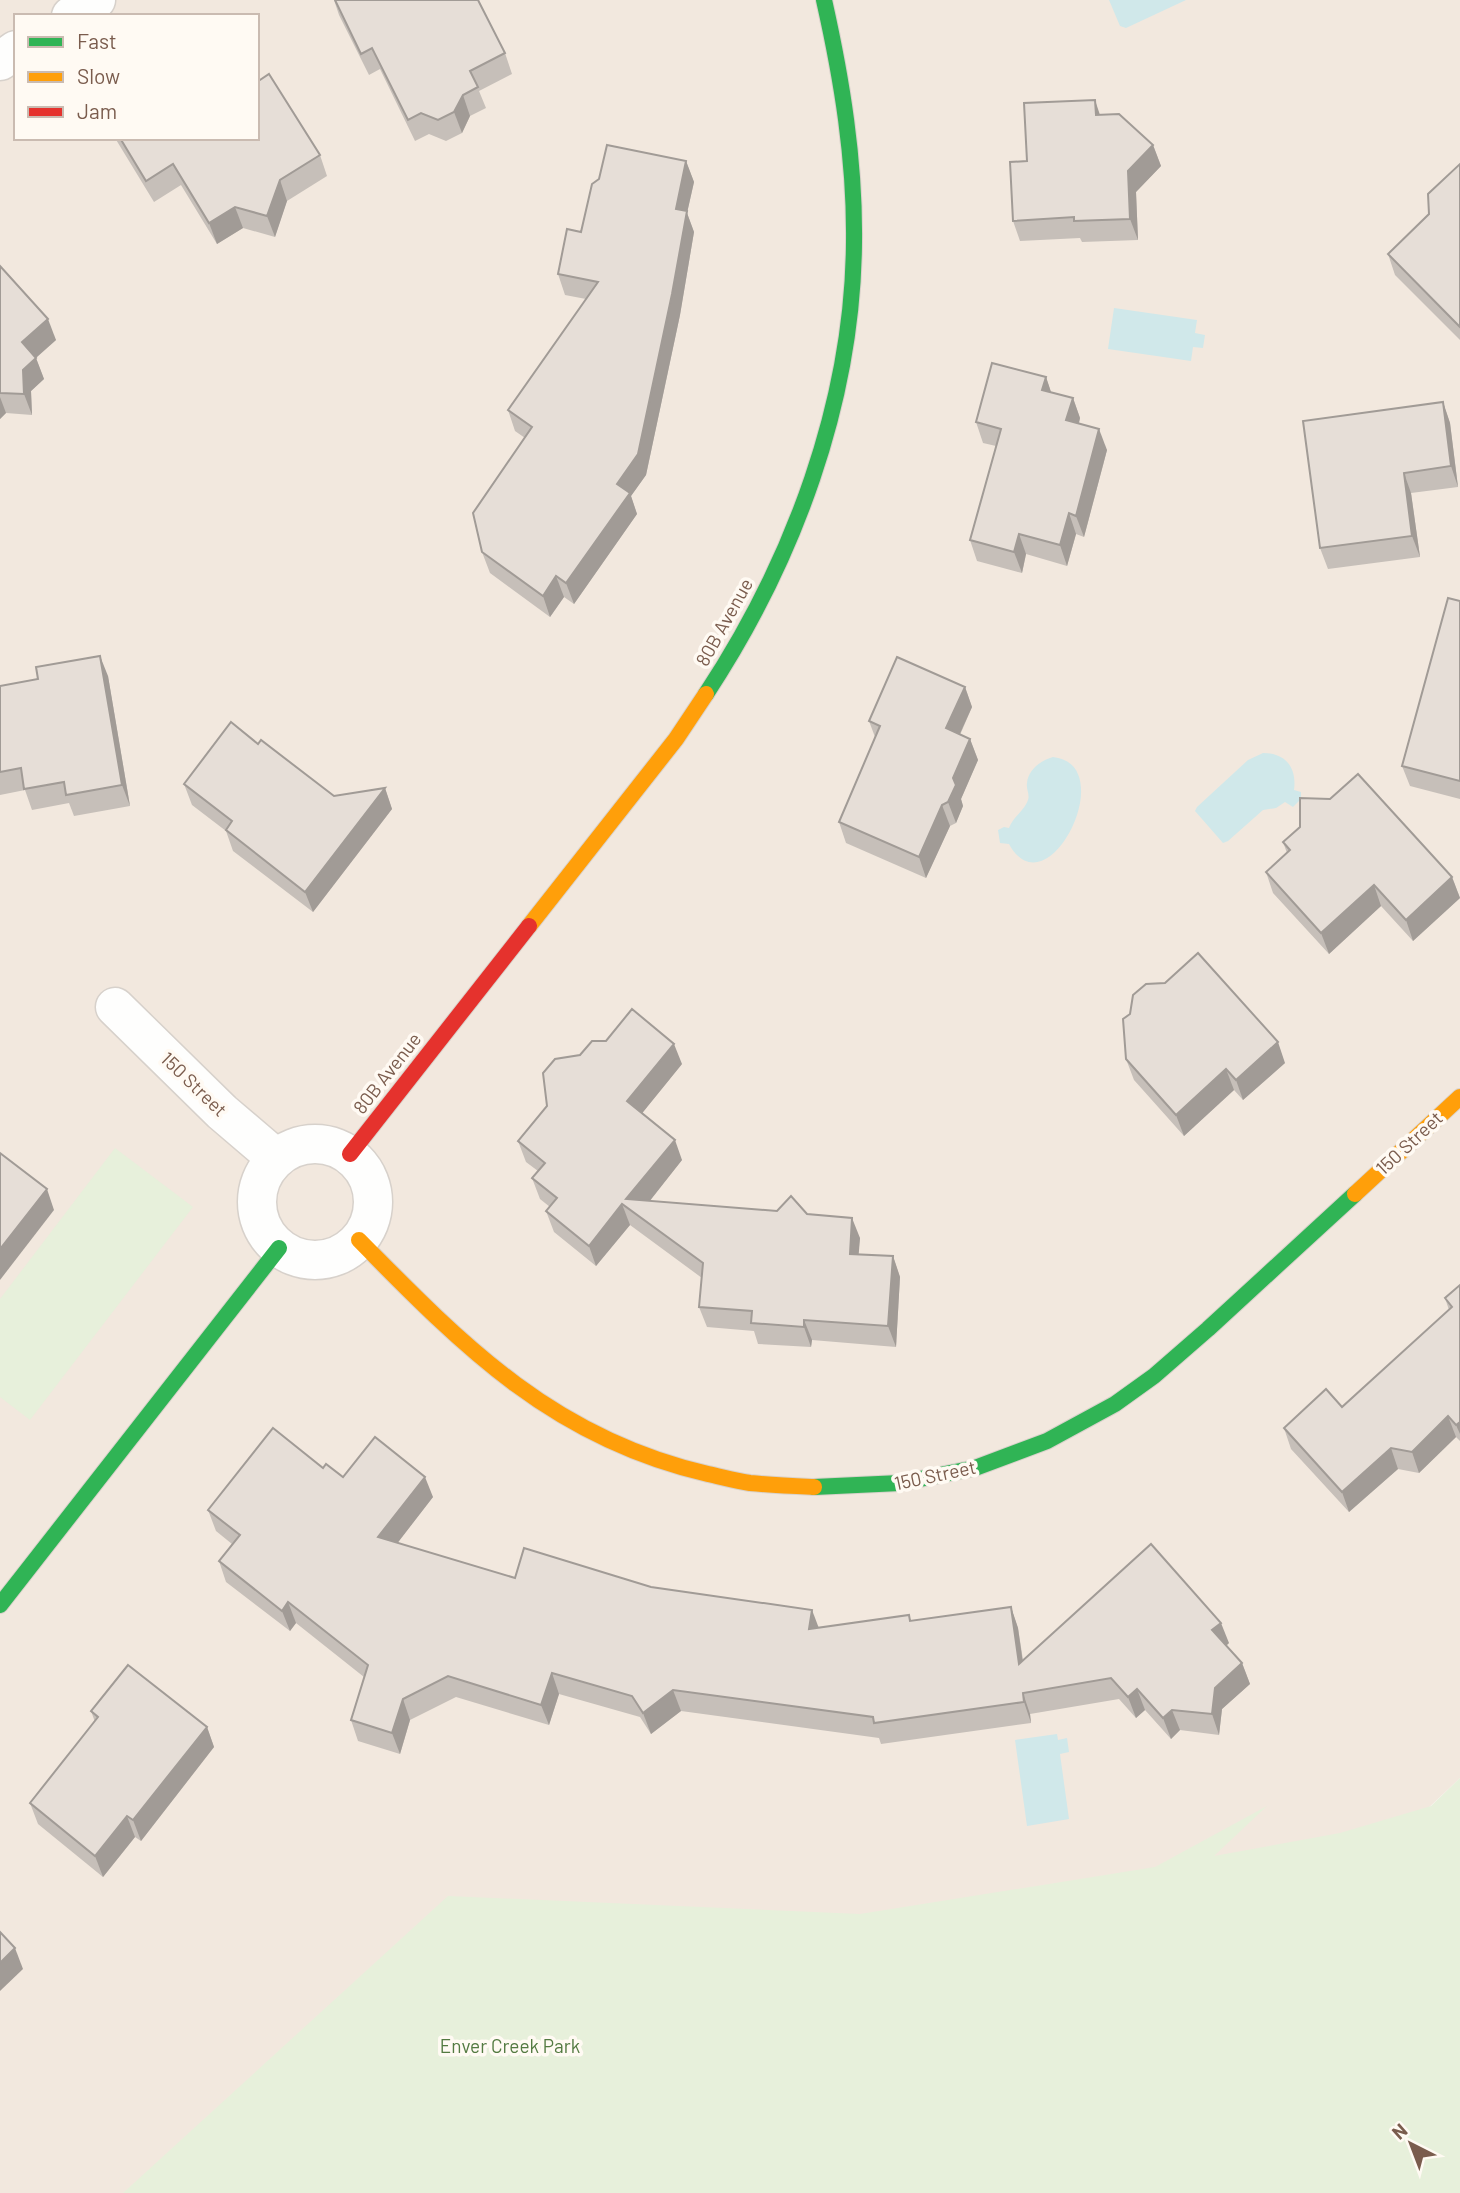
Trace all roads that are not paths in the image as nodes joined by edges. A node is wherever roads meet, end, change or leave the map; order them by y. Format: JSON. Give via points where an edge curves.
{"nodes":[{"id":1,"x":96,"y":0,"type":"edge"},
{"id":2,"x":824,"y":0,"type":"edge"},
{"id":3,"x":74,"y":14,"type":"edge"},
{"id":4,"x":115,"y":1007,"type":"dead end"},
{"id":5,"x":1460,"y":1097,"type":"edge"},
{"id":6,"x":350,"y":1154,"type":"junction"},
{"id":7,"x":276,"y":1158,"type":"junction"},
{"id":8,"x":359,"y":1240,"type":"junction"},
{"id":9,"x":279,"y":1248,"type":"junction"},
{"id":10,"x":0,"y":1605,"type":"edge"}],
"edges":[{"from":1,"to":3,"type":"street"},
{"from":2,"to":6,"type":"street","name":"80B Avenue","via":[[848,132],[853,282],[831,414],[798,517],[737,646],[676,740]]},
{"from":4,"to":7,"type":"street","name":"150 Street"},
{"from":5,"to":8,"type":"street","name":"150 Street","via":[[1176,1357],[1117,1402],[1074,1428],[1013,1455],[889,1485],[828,1489],[767,1485],[677,1468],[621,1447],[520,1389],[459,1338]]},
{"from":6,"to":7,"type":"street","via":[[320,1143],[289,1149]]},
{"from":6,"to":8,"type":"street","via":[[363,1168],[374,1196],[369,1224]]},
{"from":7,"to":9,"type":"street","via":[[258,1187],[256,1205],[268,1236]]},
{"from":8,"to":9,"type":"street","via":[[329,1258],[312,1260]]},
{"from":9,"to":10,"type":"street"}]}
